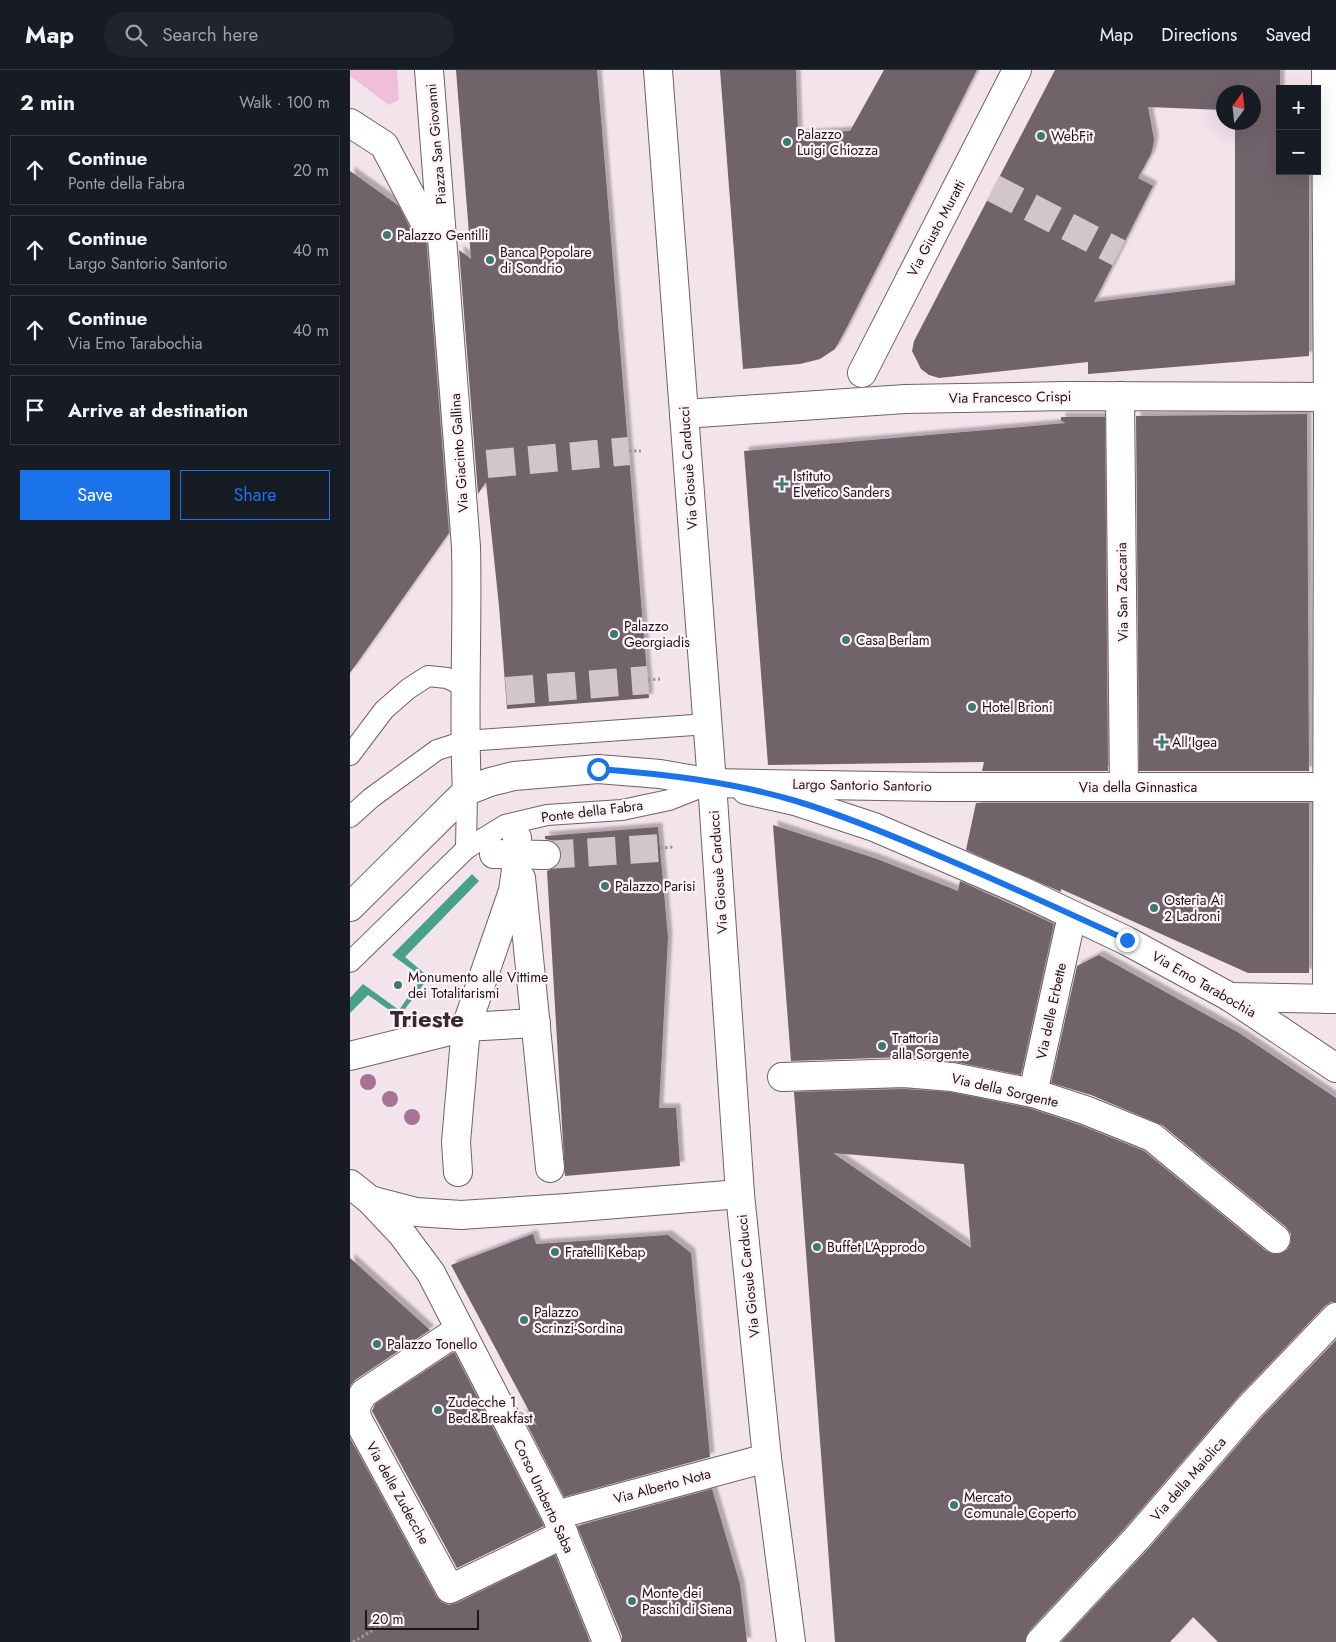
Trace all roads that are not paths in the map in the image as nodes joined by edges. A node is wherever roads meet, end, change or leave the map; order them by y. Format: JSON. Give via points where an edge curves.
{"nodes":[{"id":1,"x":429,"y":70,"type":"edge"},
{"id":2,"x":658,"y":70,"type":"edge"},
{"id":3,"x":1326,"y":70,"type":"edge"},
{"id":4,"x":1014,"y":77,"type":"edge"},
{"id":5,"x":350,"y":123,"type":"edge"},
{"id":6,"x":433,"y":220,"type":"junction"},
{"id":7,"x":862,"y":373,"type":"dead end"},
{"id":8,"x":1120,"y":396,"type":"junction"},
{"id":9,"x":1332,"y":397,"type":"edge"},
{"id":10,"x":684,"y":414,"type":"junction"},
{"id":11,"x":466,"y":687,"type":"junction"},
{"id":12,"x":708,"y":724,"type":"junction"},
{"id":13,"x":465,"y":741,"type":"junction"},
{"id":14,"x":350,"y":755,"type":"edge"},
{"id":15,"x":712,"y":783,"type":"junction"},
{"id":16,"x":939,"y":786,"type":"joint"},
{"id":17,"x":1331,"y":786,"type":"edge"},
{"id":18,"x":1124,"y":787,"type":"junction"},
{"id":19,"x":467,"y":791,"type":"junction"},
{"id":20,"x":350,"y":817,"type":"edge"},
{"id":21,"x":466,"y":849,"type":"junction"},
{"id":22,"x":510,"y":849,"type":"junction"},
{"id":23,"x":928,"y":851,"type":"joint"},
{"id":24,"x":546,"y":855,"type":"tunnel mouth"},
{"id":25,"x":350,"y":907,"type":"edge"},
{"id":26,"x":1069,"y":929,"type":"dead end"},
{"id":27,"x":351,"y":960,"type":"edge"},
{"id":28,"x":1230,"y":997,"type":"junction"},
{"id":29,"x":1331,"y":999,"type":"edge"},
{"id":30,"x":536,"y":1023,"type":"junction"},
{"id":31,"x":466,"y":1027,"type":"junction"},
{"id":32,"x":350,"y":1056,"type":"edge"},
{"id":33,"x":1336,"y":1068,"type":"edge"},
{"id":34,"x":782,"y":1077,"type":"dead end"},
{"id":35,"x":1033,"y":1093,"type":"junction"},
{"id":36,"x":550,"y":1168,"type":"dead end"},
{"id":37,"x":458,"y":1172,"type":"dead end"},
{"id":38,"x":360,"y":1192,"type":"edge"},
{"id":39,"x":740,"y":1194,"type":"junction"},
{"id":40,"x":1276,"y":1239,"type":"dead end"},
{"id":41,"x":1336,"y":1317,"type":"edge"},
{"id":42,"x":460,"y":1329,"type":"junction"},
{"id":43,"x":767,"y":1458,"type":"junction"},
{"id":44,"x":560,"y":1525,"type":"junction"},
{"id":45,"x":450,"y":1589,"type":"joint"},
{"id":46,"x":607,"y":1642,"type":"edge"},
{"id":47,"x":791,"y":1642,"type":"edge"},
{"id":48,"x":1040,"y":1642,"type":"edge"}],
"edges":[{"from":1,"to":6,"type":"street","name":"Piazza San Giovanni"},
{"from":2,"to":10,"type":"street","name":"Via Giosuè Carducci"},
{"from":3,"to":9,"type":"street"},
{"from":4,"to":7,"type":"street","name":"Via Giusto Muratti"},
{"from":5,"to":6,"type":"street","name":"Piazza San Giovanni","via":[[384,145]]},
{"from":6,"to":11,"type":"street","name":"Via Giacinto Gallina","via":[[466,547]]},
{"from":8,"to":9,"type":"street","name":"Via Francesco Crispi"},
{"from":8,"to":10,"type":"street","name":"Via Francesco Crispi","via":[[905,399]]},
{"from":8,"to":18,"type":"street","name":"Via San Zaccaria"},
{"from":9,"to":17,"type":"street"},
{"from":10,"to":12,"type":"street","name":"Via Giosuè Carducci"},
{"from":11,"to":13,"type":"street","name":"Via Giacinto Gallina"},
{"from":11,"to":14,"type":"lane","via":[[447,678],[428,676],[384,710]]},
{"from":12,"to":13,"type":"lane"},
{"from":12,"to":15,"type":"street","name":"Via Giosuè Carducci"},
{"from":13,"to":19,"type":"street","name":"Via Giacinto Gallina"},
{"from":13,"to":20,"type":"lane","via":[[437,750]]},
{"from":15,"to":16,"type":"street","name":"Largo Santorio Santorio"},
{"from":15,"to":19,"type":"street","via":[[660,774],[598,769],[514,776]]},
{"from":15,"to":21,"type":"lane","name":"Ponte della Fabra","via":[[669,800],[622,810],[547,815],[505,825]]},
{"from":15,"to":23,"type":"street","name":"Largo Santorio Santorio","via":[[795,801],[874,827]]},
{"from":15,"to":39,"type":"street","name":"Via Giosuè Carducci"},
{"from":16,"to":18,"type":"street","name":"Via della Ginnastica"},
{"from":17,"to":18,"type":"street","name":"Via della Ginnastica"},
{"from":17,"to":29,"type":"street"},
{"from":19,"to":21,"type":"lane"},
{"from":19,"to":25,"type":"street"},
{"from":21,"to":27,"type":"lane","name":"Ponte della Fabra"},
{"from":22,"to":24,"type":"street"},
{"from":22,"to":30,"type":"street"},
{"from":22,"to":31,"type":"street","via":[[513,891]]},
{"from":23,"to":28,"type":"street","name":"Via Emo Tarabochia","via":[[1127,940]]},
{"from":26,"to":35,"type":"street","name":"Via delle Erbette"},
{"from":28,"to":29,"type":"street"},
{"from":28,"to":33,"type":"street","name":"Via Emo Tarabochia"},
{"from":30,"to":31,"type":"street"},
{"from":30,"to":36,"type":"street"},
{"from":31,"to":32,"type":"street"},
{"from":31,"to":37,"type":"street","via":[[456,1142]]},
{"from":34,"to":35,"type":"street","name":"Via della Sorgente","via":[[904,1073],[952,1077]]},
{"from":35,"to":40,"type":"street","name":"Via della Sorgente","via":[[1152,1138]]},
{"from":38,"to":39,"type":"street","via":[[416,1212],[461,1215]]},
{"from":38,"to":42,"type":"street","name":"Corso Umberto Saba","via":[[402,1234],[431,1273]]},
{"from":39,"to":43,"type":"street","name":"Via Giosuè Carducci"},
{"from":41,"to":48,"type":"street","name":"Via della Maiolica","via":[[1249,1408],[1137,1538]]},
{"from":42,"to":44,"type":"street","name":"Corso Umberto Saba"},
{"from":42,"to":45,"type":"street","name":"Via delle Zudecche","via":[[364,1393],[355,1411]]},
{"from":43,"to":44,"type":"street","name":"Via Alberto Nota"},
{"from":43,"to":47,"type":"street","name":"Via Giosuè Carducci"},
{"from":44,"to":45,"type":"street","name":"Via Alberto Nota"},
{"from":44,"to":46,"type":"street","name":"Corso Umberto Saba"}]}
